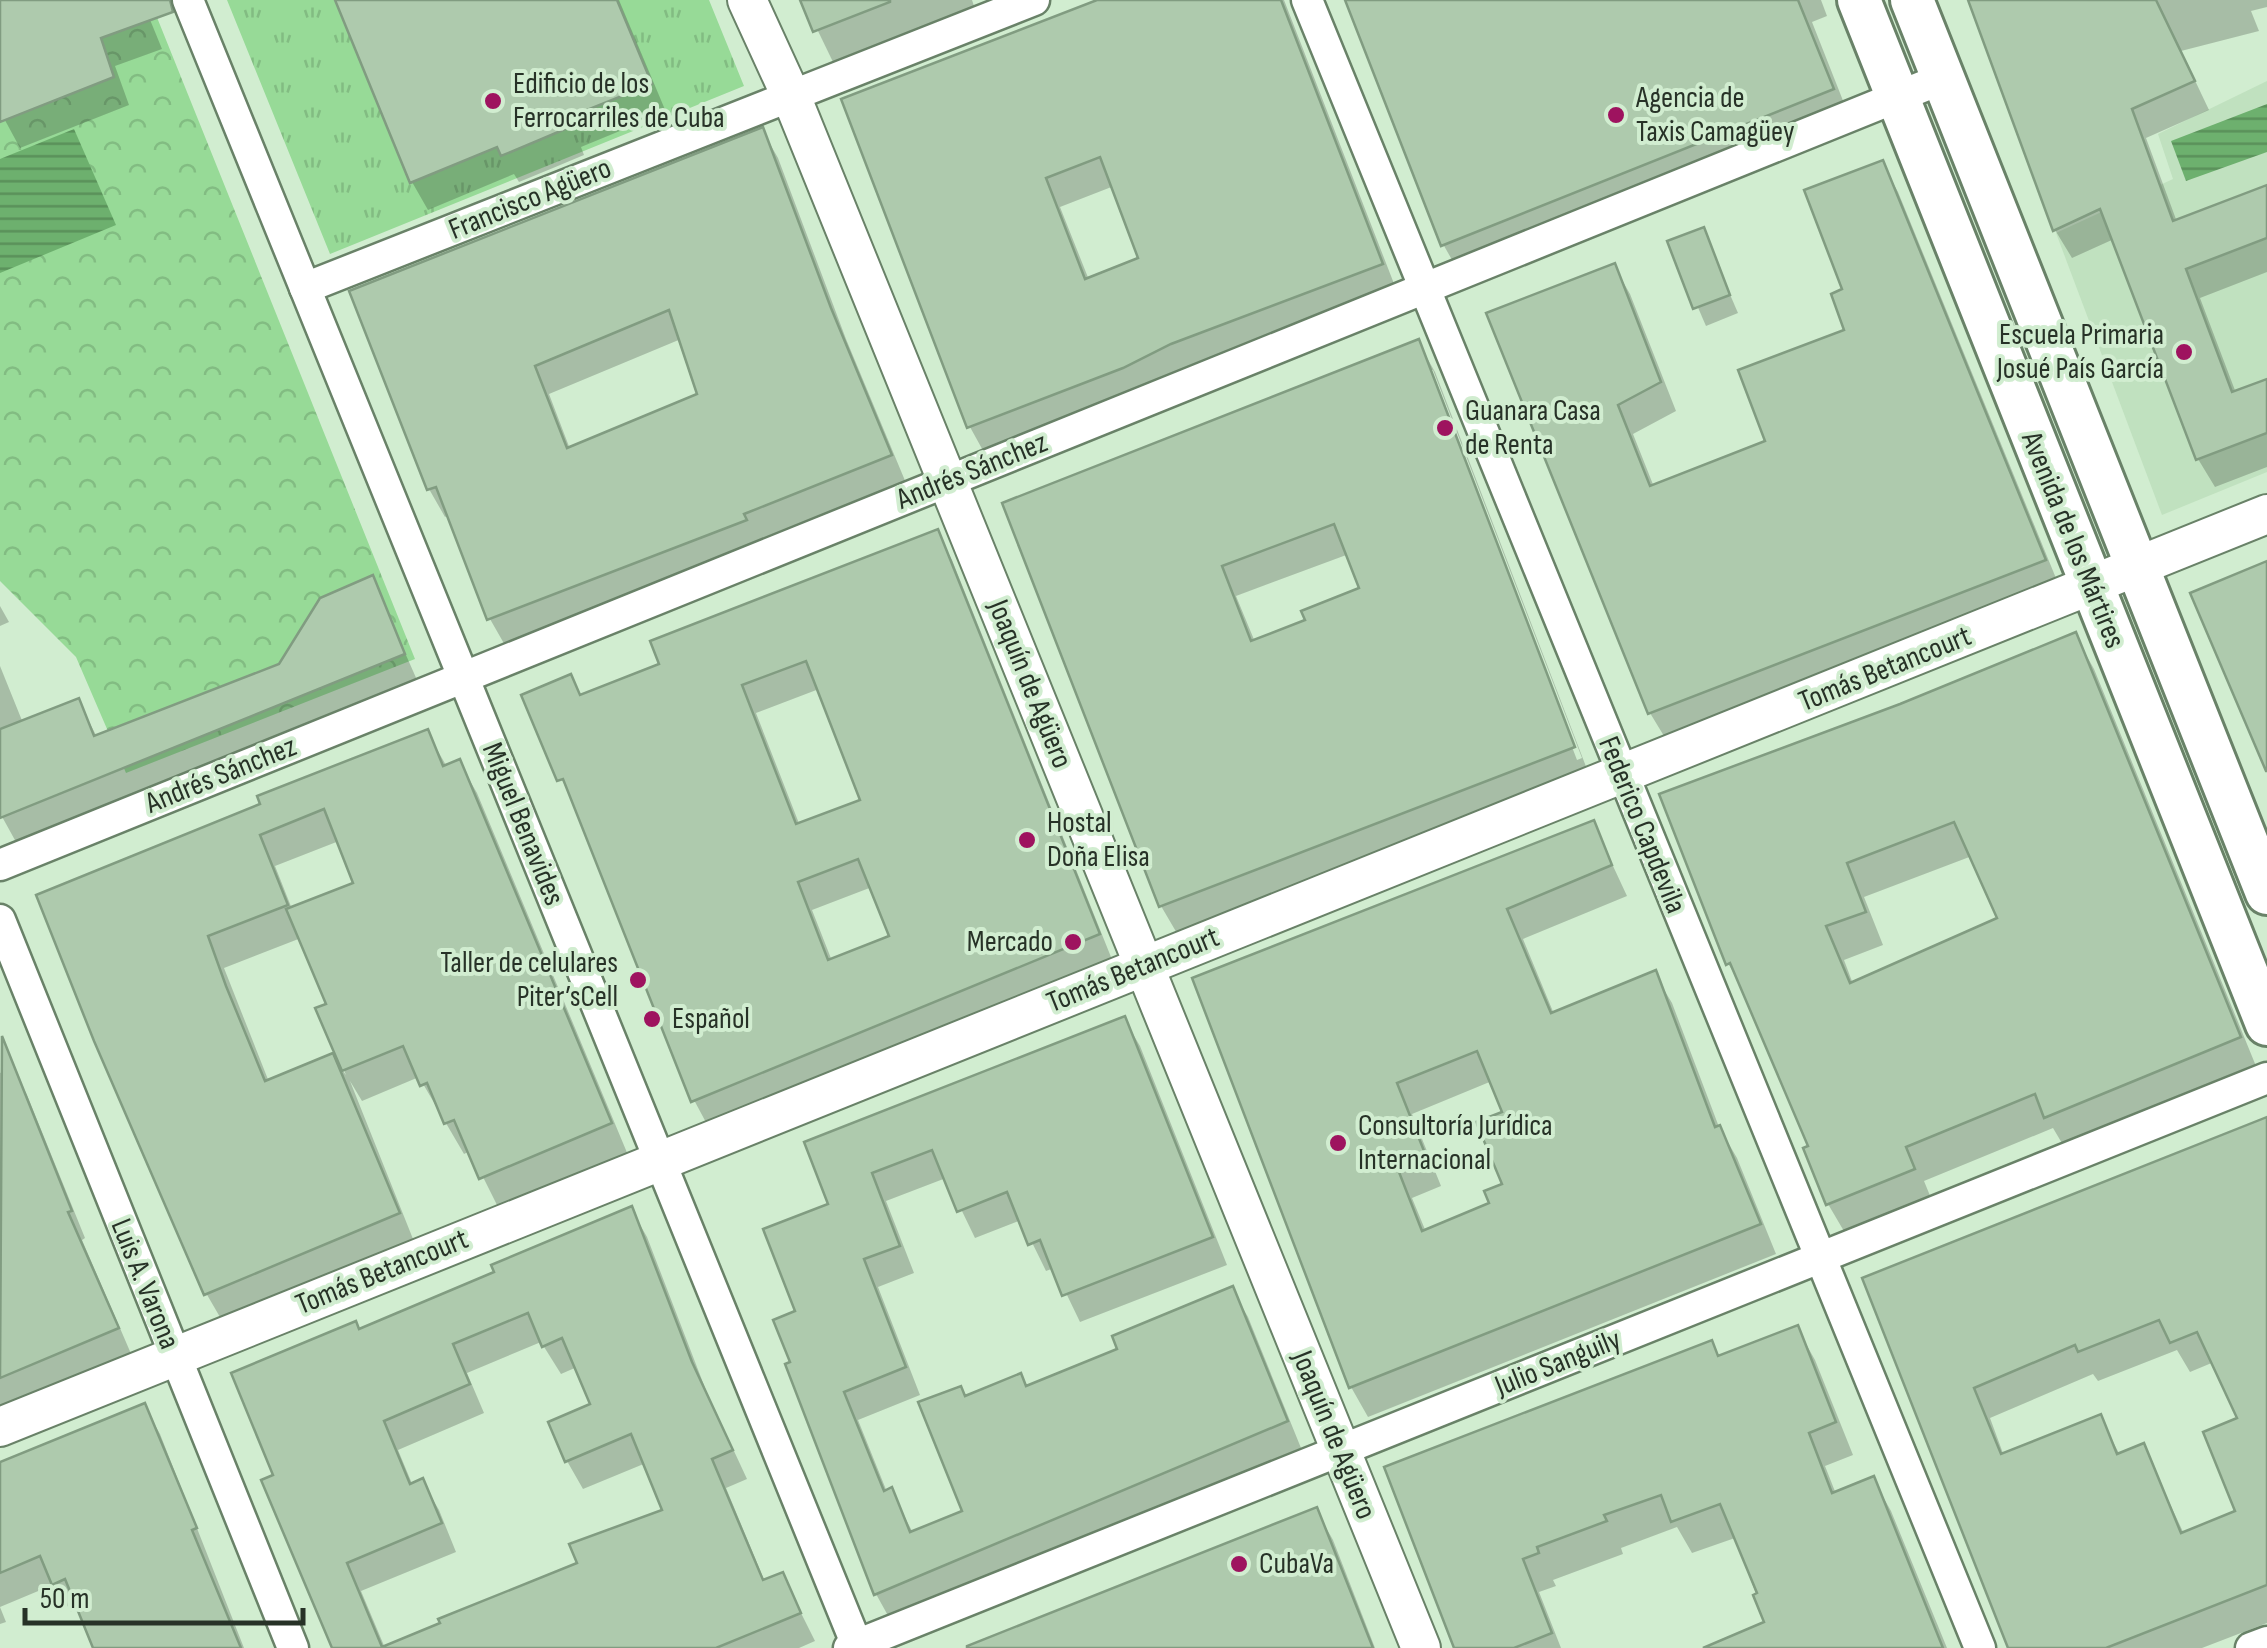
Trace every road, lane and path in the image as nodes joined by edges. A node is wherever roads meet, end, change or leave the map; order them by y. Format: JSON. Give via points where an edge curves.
{"nodes":[{"id":1,"x":188,"y":0,"type":"edge"},
{"id":2,"x":747,"y":0,"type":"edge"},
{"id":3,"x":1034,"y":0,"type":"edge"},
{"id":4,"x":1307,"y":0,"type":"edge"},
{"id":5,"x":1858,"y":0,"type":"edge"},
{"id":6,"x":1913,"y":0,"type":"edge"},
{"id":7,"x":1944,"y":78,"type":"junction"},
{"id":8,"x":791,"y":96,"type":"junction"},
{"id":9,"x":1898,"y":97,"type":"junction"},
{"id":10,"x":305,"y":288,"type":"junction"},
{"id":11,"x":1422,"y":290,"type":"junction"},
{"id":12,"x":947,"y":481,"type":"junction"},
{"id":13,"x":2267,"y":514,"type":"edge"},
{"id":14,"x":2139,"y":567,"type":"junction"},
{"id":15,"x":2091,"y":586,"type":"junction"},
{"id":16,"x":463,"y":676,"type":"junction"},
{"id":17,"x":1622,"y":774,"type":"junction"},
{"id":18,"x":0,"y":865,"type":"edge"},
{"id":19,"x":2267,"y":893,"type":"edge"},
{"id":20,"x":0,"y":920,"type":"edge"},
{"id":21,"x":1144,"y":966,"type":"junction"},
{"id":22,"x":2267,"y":1024,"type":"edge"},
{"id":23,"x":2267,"y":1078,"type":"edge"},
{"id":24,"x":660,"y":1159,"type":"junction"},
{"id":25,"x":1820,"y":1259,"type":"junction"},
{"id":26,"x":174,"y":1356,"type":"junction"},
{"id":27,"x":0,"y":1427,"type":"edge"},
{"id":28,"x":1340,"y":1449,"type":"junction"},
{"id":29,"x":2267,"y":1642,"type":"edge"},
{"id":30,"x":855,"y":1647,"type":"edge"},
{"id":31,"x":293,"y":1648,"type":"edge"},
{"id":32,"x":1421,"y":1648,"type":"edge"},
{"id":33,"x":1980,"y":1648,"type":"edge"},
{"id":34,"x":2251,"y":1648,"type":"edge"}],
"edges":[{"from":1,"to":10,"type":"street","name":"Miguel Benavides"},
{"from":2,"to":8,"type":"street","name":"Joaquín de Agüero"},
{"from":3,"to":8,"type":"street","name":"Francisco Agüero"},
{"from":4,"to":11,"type":"street","name":"Federico Capdevila"},
{"from":5,"to":9,"type":"main road","name":"Avenida de los Mártires"},
{"from":6,"to":7,"type":"main road","name":"Avenida de los Mártires"},
{"from":7,"to":9,"type":"street","name":"Andrés Sánchez"},
{"from":7,"to":14,"type":"main road","name":"Avenida de los Mártires"},
{"from":8,"to":10,"type":"street","name":"Francisco Agüero"},
{"from":8,"to":12,"type":"street","name":"Joaquín de Agüero"},
{"from":9,"to":11,"type":"street","name":"Andrés Sánchez"},
{"from":9,"to":15,"type":"main road","name":"Avenida de los Mártires"},
{"from":10,"to":16,"type":"street","name":"Miguel Benavides"},
{"from":11,"to":12,"type":"street","name":"Andrés Sánchez"},
{"from":11,"to":17,"type":"street","name":"Federico Capdevila"},
{"from":12,"to":16,"type":"street","name":"Andrés Sánchez"},
{"from":12,"to":21,"type":"street","name":"Joaquín de Agüero"},
{"from":13,"to":14,"type":"street","name":"Tomás Betancourt"},
{"from":14,"to":15,"type":"street","name":"Tomás Betancourt"},
{"from":14,"to":19,"type":"main road","name":"Avenida de los Mártires"},
{"from":15,"to":17,"type":"street","name":"Tomás Betancourt"},
{"from":15,"to":22,"type":"main road","name":"Avenida de los Mártires"},
{"from":16,"to":18,"type":"street","name":"Andrés Sánchez"},
{"from":16,"to":24,"type":"street","name":"Miguel Benavides"},
{"from":17,"to":21,"type":"street","name":"Tomás Betancourt"},
{"from":17,"to":25,"type":"street","name":"Federico Capdevila"},
{"from":20,"to":26,"type":"street","name":"Luis A. Varona"},
{"from":21,"to":24,"type":"street","name":"Tomás Betancourt"},
{"from":21,"to":28,"type":"street","name":"Joaquín de Agüero"},
{"from":23,"to":25,"type":"street","name":"Julio Sanguily"},
{"from":24,"to":26,"type":"street","name":"Tomás Betancourt"},
{"from":24,"to":30,"type":"street","name":"Miguel Benavides"},
{"from":25,"to":28,"type":"street","name":"Julio Sanguily"},
{"from":25,"to":33,"type":"street","name":"Federico Capdevila"},
{"from":26,"to":27,"type":"street","name":"Tomás Betancourt"},
{"from":26,"to":31,"type":"street","name":"Luis A. Varona"},
{"from":28,"to":30,"type":"street","name":"Julio Sanguily"},
{"from":28,"to":32,"type":"street","name":"Joaquín de Agüero"},
{"from":29,"to":34,"type":"street"}]}
